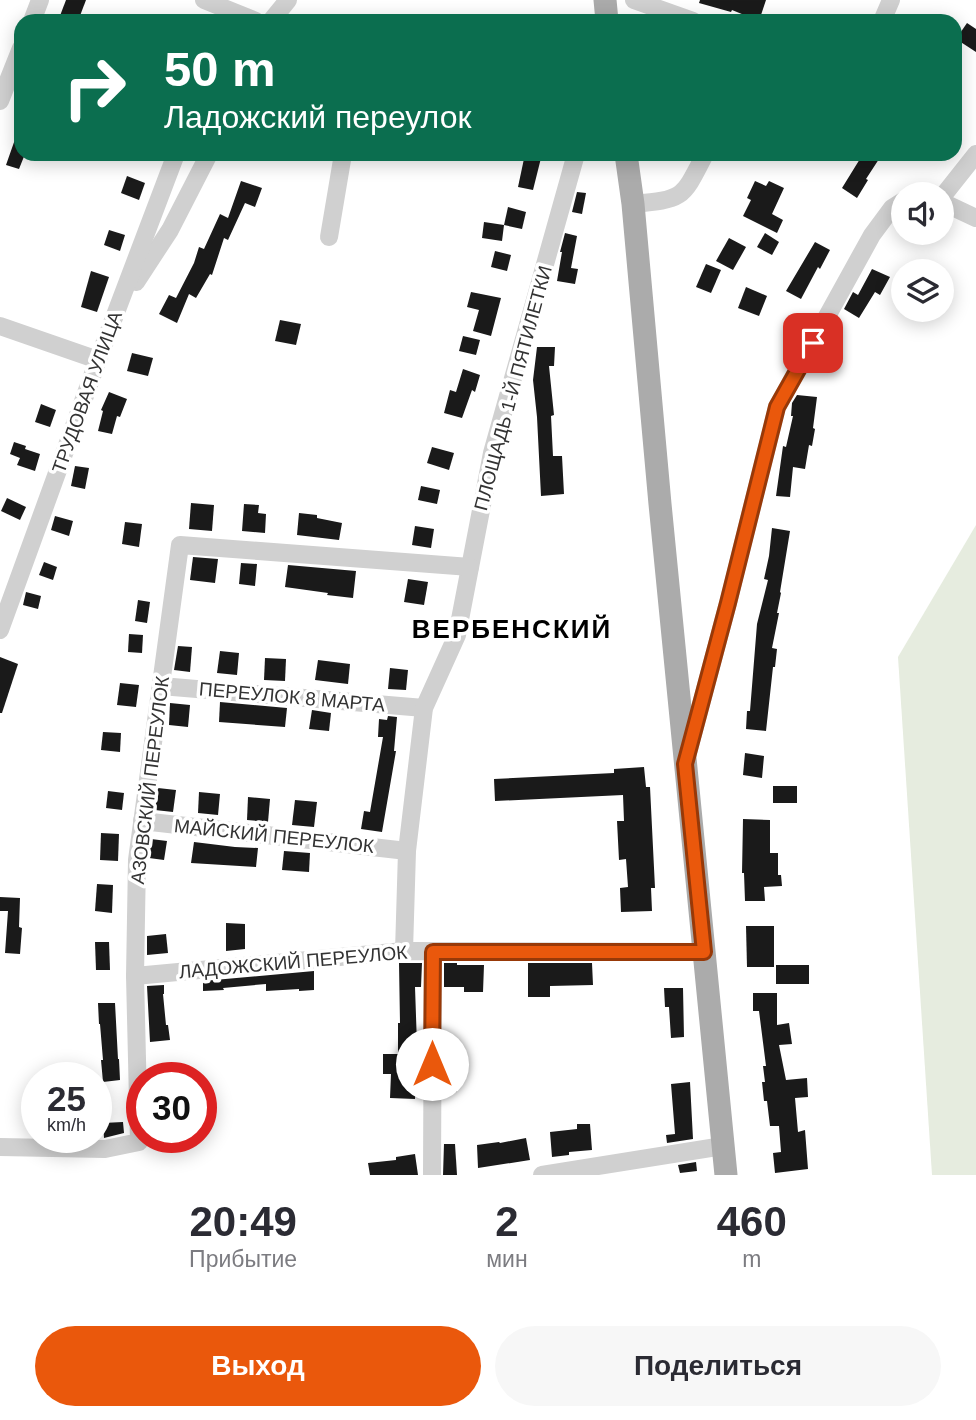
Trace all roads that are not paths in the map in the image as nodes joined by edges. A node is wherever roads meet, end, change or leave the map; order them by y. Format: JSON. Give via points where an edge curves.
{"nodes":[{"id":1,"x":204,"y":0,"type":"edge"},
{"id":2,"x":288,"y":0,"type":"edge"},
{"id":3,"x":634,"y":0,"type":"edge"},
{"id":4,"x":221,"y":9,"type":"edge"},
{"id":5,"x":277,"y":14,"type":"edge"},
{"id":6,"x":673,"y":14,"type":"edge"},
{"id":7,"x":14,"y":66,"type":"edge"},
{"id":8,"x":0,"y":101,"type":"edge"},
{"id":9,"x":976,"y":154,"type":"edge"},
{"id":10,"x":173,"y":161,"type":"edge"},
{"id":11,"x":205,"y":161,"type":"edge"},
{"id":12,"x":342,"y":161,"type":"edge"},
{"id":13,"x":574,"y":161,"type":"edge"},
{"id":14,"x":627,"y":161,"type":"edge"},
{"id":15,"x":701,"y":161,"type":"edge"},
{"id":16,"x":954,"y":184,"type":"edge"},
{"id":17,"x":633,"y":204,"type":"junction"},
{"id":18,"x":954,"y":206,"type":"edge"},
{"id":19,"x":891,"y":209,"type":"edge"},
{"id":20,"x":976,"y":218,"type":"edge"},
{"id":21,"x":329,"y":237,"type":"dead end"},
{"id":22,"x":116,"y":311,"type":"junction"},
{"id":23,"x":0,"y":326,"type":"edge"},
{"id":24,"x":98,"y":360,"type":"junction"},
{"id":25,"x":470,"y":567,"type":"junction"},
{"id":26,"x":0,"y":630,"type":"edge"},
{"id":27,"x":160,"y":686,"type":"junction"},
{"id":28,"x":424,"y":708,"type":"junction"},
{"id":29,"x":685,"y":764,"type":"junction"},
{"id":30,"x":142,"y":821,"type":"junction"},
{"id":31,"x":407,"y":851,"type":"junction"},
{"id":32,"x":404,"y":951,"type":"junction"},
{"id":33,"x":433,"y":952,"type":"junction"},
{"id":34,"x":704,"y":952,"type":"junction"},
{"id":35,"x":135,"y":976,"type":"junction"},
{"id":36,"x":723,"y":1146,"type":"junction"},
{"id":37,"x":0,"y":1147,"type":"edge"},
{"id":38,"x":432,"y":1175,"type":"edge"},
{"id":39,"x":542,"y":1175,"type":"edge"},
{"id":40,"x":726,"y":1175,"type":"edge"}],
"edges":[{"from":1,"to":4,"type":"street"},
{"from":2,"to":5,"type":"street"},
{"from":3,"to":6,"type":"street"},
{"from":7,"to":8,"type":"street"},
{"from":9,"to":16,"type":"street"},
{"from":10,"to":22,"type":"street","name":"ТРУДОВАЯ УЛИЦА"},
{"from":11,"to":22,"type":"street","via":[[170,230]]},
{"from":12,"to":21,"type":"street"},
{"from":13,"to":25,"type":"street","name":"ПЛОЩАДЬ 1-Й ПЯТИЛЕТКИ","via":[[492,453]]},
{"from":14,"to":17,"type":"main road"},
{"from":15,"to":17,"type":"street","via":[[679,195],[667,201]]},
{"from":17,"to":29,"type":"main road"},
{"from":18,"to":20,"type":"street"},
{"from":19,"to":29,"type":"street","via":[[872,235],[777,407]]},
{"from":22,"to":24,"type":"street","name":"ТРУДОВАЯ УЛИЦА"},
{"from":23,"to":24,"type":"street"},
{"from":24,"to":26,"type":"street","name":"ТРУДОВАЯ УЛИЦА"},
{"from":25,"to":27,"type":"street","name":"АЗОВСКИЙ ПЕРЕУЛОК","via":[[180,545]]},
{"from":25,"to":28,"type":"street","name":"ПЛОЩАДЬ 1-Й ПЯТИЛЕТКИ","via":[[457,635]]},
{"from":27,"to":28,"type":"street","name":"ПЕРЕУЛОК 8 МАРТА"},
{"from":27,"to":30,"type":"street","name":"АЗОВСКИЙ ПЕРЕУЛОК"},
{"from":28,"to":31,"type":"street","name":"ПЛОЩАДЬ 1-Й ПЯТИЛЕТКИ"},
{"from":29,"to":34,"type":"main road"},
{"from":30,"to":31,"type":"street","name":"МАЙСКИЙ ПЕРЕУЛОК"},
{"from":30,"to":35,"type":"street","name":"АЗОВСКИЙ ПЕРЕУЛОК"},
{"from":31,"to":32,"type":"street","name":"ПЛОЩАДЬ 1-Й ПЯТИЛЕТКИ"},
{"from":32,"to":33,"type":"street","name":"ЛАДОЖСКИЙ ПЕРЕУЛОК"},
{"from":32,"to":35,"type":"street","name":"ЛАДОЖСКИЙ ПЕРЕУЛОК"},
{"from":33,"to":34,"type":"street","name":"ЛАДОЖСКИЙ ПЕРЕУЛОК"},
{"from":33,"to":38,"type":"street"},
{"from":34,"to":36,"type":"main road"},
{"from":35,"to":37,"type":"street","name":"АЗОВСКИЙ ПЕРЕУЛОК","via":[[139,1142],[105,1149]]},
{"from":36,"to":39,"type":"street"},
{"from":36,"to":40,"type":"main road"}]}
